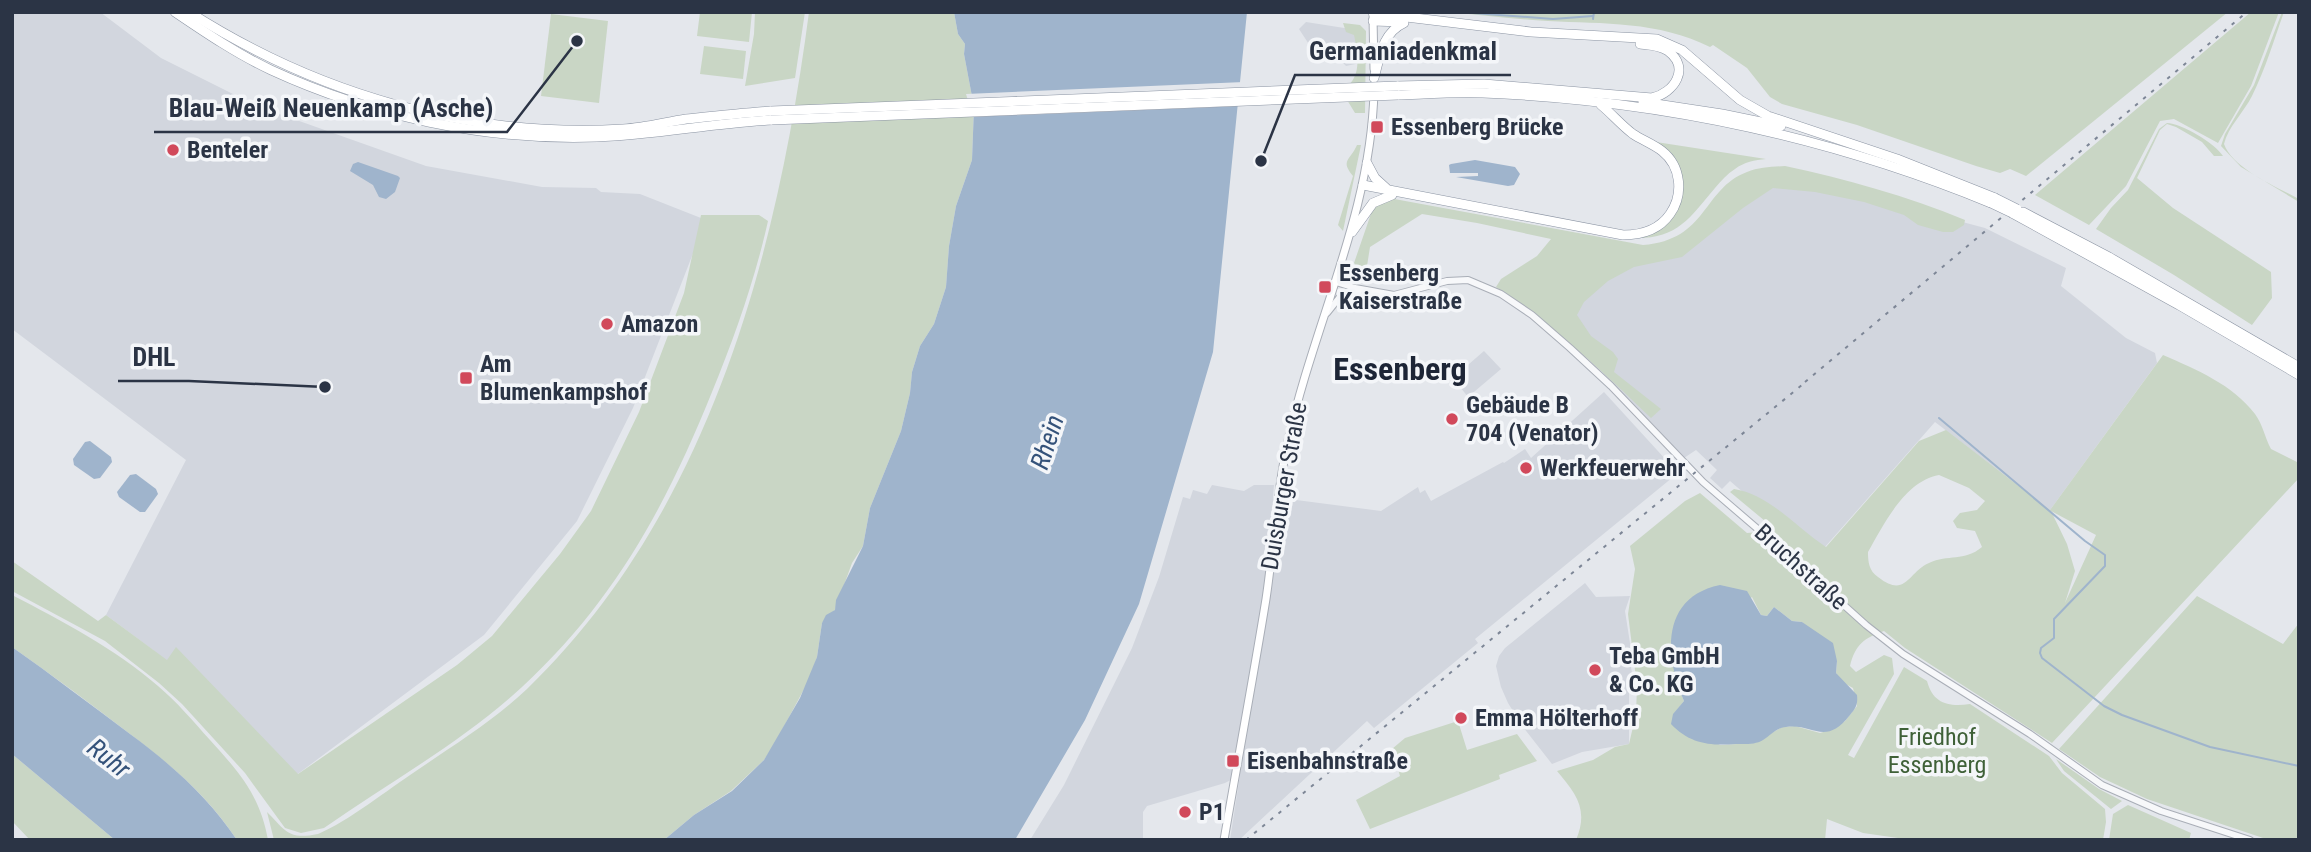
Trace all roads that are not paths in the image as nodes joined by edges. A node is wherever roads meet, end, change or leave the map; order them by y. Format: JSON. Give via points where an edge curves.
{"nodes":[{"id":1,"x":175,"y":12,"type":"edge"},
{"id":2,"x":189,"y":12,"type":"edge"},
{"id":3,"x":1373,"y":16,"type":"edge"},
{"id":4,"x":1406,"y":22,"type":"junction"},
{"id":5,"x":1374,"y":78,"type":"junction"},
{"id":6,"x":1518,"y":87,"type":"junction"},
{"id":7,"x":1397,"y":90,"type":"junction"},
{"id":8,"x":1600,"y":104,"type":"junction"},
{"id":9,"x":771,"y":116,"type":"junction"},
{"id":10,"x":1820,"y":134,"type":"junction"},
{"id":11,"x":1367,"y":163,"type":"junction"},
{"id":12,"x":1363,"y":188,"type":"junction"},
{"id":13,"x":1391,"y":193,"type":"junction"},
{"id":14,"x":1993,"y":200,"type":"junction"},
{"id":15,"x":1352,"y":232,"type":"junction"},
{"id":16,"x":2082,"y":246,"type":"junction"},
{"id":17,"x":1336,"y":282,"type":"junction"},
{"id":18,"x":1362,"y":290,"type":"junction"},
{"id":19,"x":1326,"y":313,"type":"junction"},
{"id":20,"x":2299,"y":367,"type":"edge"},
{"id":21,"x":2299,"y":375,"type":"edge"},
{"id":22,"x":1224,"y":840,"type":"edge"},
{"id":23,"x":2250,"y":840,"type":"edge"}],
"edges":[{"from":1,"to":9,"type":"highway","via":[[223,44],[312,87],[404,117],[461,128],[593,137]]},
{"from":2,"to":9,"type":"highway","via":[[228,37],[315,78],[406,108],[463,119],[559,129],[625,129],[686,119]]},
{"from":3,"to":4,"type":"highway"},
{"from":3,"to":5,"type":"main road","name":"Duisburger Straße"},
{"from":3,"to":10,"type":"highway","via":[[1657,39],[1682,50],[1740,100],[1768,116]]},
{"from":4,"to":5,"type":"highway","via":[[1386,40]]},
{"from":4,"to":6,"type":"highway","via":[[1648,45],[1667,50],[1679,70],[1670,91],[1652,98]]},
{"from":5,"to":11,"type":"main road","name":"Duisburger Straße"},
{"from":6,"to":7,"type":"highway","via":[[1450,84]]},
{"from":6,"to":10,"type":"highway","via":[[1722,114]]},
{"from":7,"to":8,"type":"highway"},
{"from":7,"to":9,"type":"highway","bridge":true},
{"from":8,"to":13,"type":"highway","via":[[1632,133],[1660,149],[1678,177],[1673,210],[1644,233],[1623,235]]},
{"from":8,"to":14,"type":"highway","via":[[1784,134]]},
{"from":10,"to":14,"type":"highway","via":[[1897,159]]},
{"from":11,"to":12,"type":"main road","name":"Duisburger Straße"},
{"from":11,"to":13,"type":"highway"},
{"from":12,"to":13,"type":"highway"},
{"from":12,"to":15,"type":"main road","name":"Duisburger Straße"},
{"from":13,"to":15,"type":"highway","via":[[1373,203]]},
{"from":14,"to":16,"type":"highway","bridge":true},
{"from":15,"to":17,"type":"main road","name":"Duisburger Straße"},
{"from":16,"to":20,"type":"highway"},
{"from":16,"to":21,"type":"highway"},
{"from":17,"to":18,"type":"street","name":"Bruchstraße"},
{"from":17,"to":19,"type":"main road","name":"Duisburger Straße"},
{"from":18,"to":19,"type":"street","via":[[1339,299]]},
{"from":18,"to":23,"type":"street","name":"Bruchstraße","via":[[1404,294],[1460,280],[1501,294],[1570,348],[1703,482],[1903,654],[2102,785],[2161,811]]},
{"from":19,"to":22,"type":"main road","name":"Duisburger Straße","via":[[1287,442],[1266,599]]}]}
